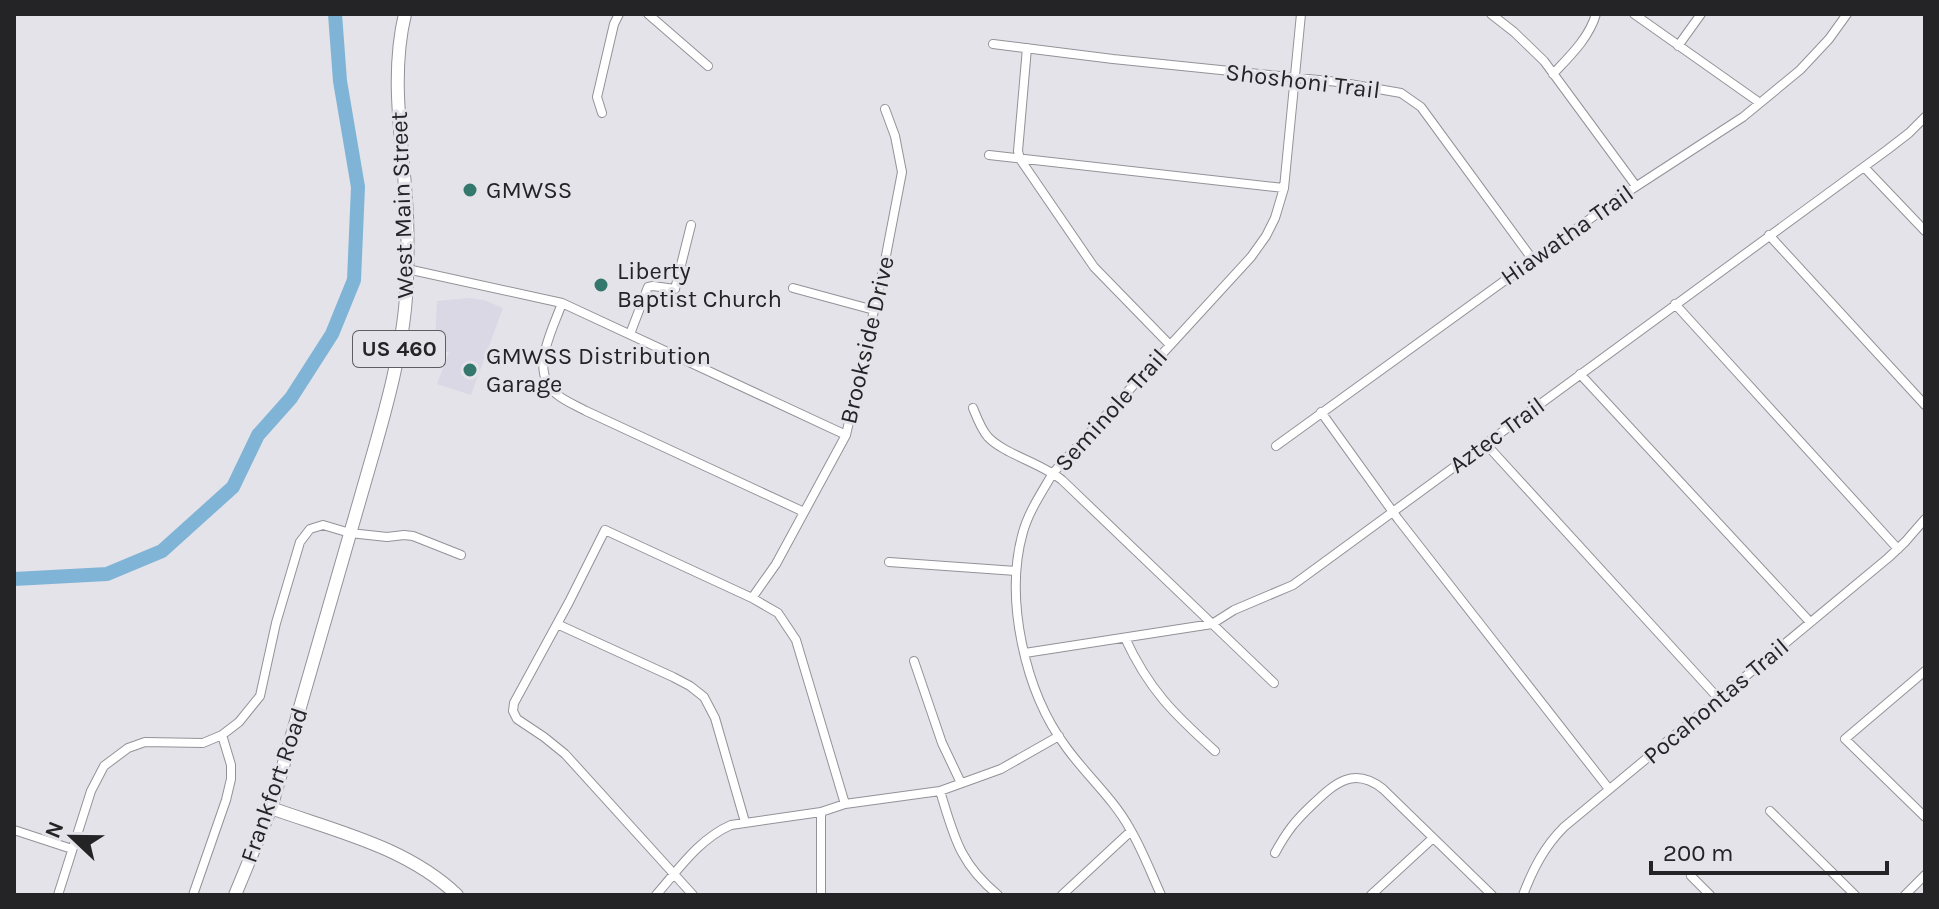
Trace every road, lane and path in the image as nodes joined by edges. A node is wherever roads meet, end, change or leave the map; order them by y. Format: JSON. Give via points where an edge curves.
{"nodes":[{"id":1,"x":405,"y":14,"type":"edge"},
{"id":2,"x":619,"y":14,"type":"edge"},
{"id":3,"x":648,"y":14,"type":"edge"},
{"id":4,"x":1301,"y":14,"type":"edge"},
{"id":5,"x":1491,"y":14,"type":"edge"},
{"id":6,"x":1596,"y":14,"type":"edge"},
{"id":7,"x":1634,"y":14,"type":"edge"},
{"id":8,"x":1701,"y":14,"type":"edge"},
{"id":9,"x":1847,"y":14,"type":"edge"},
{"id":10,"x":993,"y":44,"type":"dead end"},
{"id":11,"x":1678,"y":46,"type":"junction"},
{"id":12,"x":1027,"y":48,"type":"junction"},
{"id":13,"x":708,"y":66,"type":"dead end"},
{"id":14,"x":1553,"y":74,"type":"junction"},
{"id":15,"x":1296,"y":78,"type":"junction"},
{"id":16,"x":1760,"y":103,"type":"junction"},
{"id":17,"x":885,"y":109,"type":"dead end"},
{"id":18,"x":602,"y":113,"type":"dead end"},
{"id":19,"x":1925,"y":117,"type":"edge"},
{"id":20,"x":989,"y":155,"type":"dead end"},
{"id":21,"x":1020,"y":159,"type":"junction"},
{"id":22,"x":1864,"y":167,"type":"junction"},
{"id":23,"x":1636,"y":186,"type":"junction"},
{"id":24,"x":1284,"y":188,"type":"junction"},
{"id":25,"x":691,"y":225,"type":"dead end"},
{"id":26,"x":1925,"y":231,"type":"edge"},
{"id":27,"x":1769,"y":235,"type":"junction"},
{"id":28,"x":1533,"y":260,"type":"junction"},
{"id":29,"x":407,"y":269,"type":"junction"},
{"id":30,"x":793,"y":288,"type":"dead end"},
{"id":31,"x":562,"y":303,"type":"junction"},
{"id":32,"x":1675,"y":304,"type":"junction"},
{"id":33,"x":874,"y":310,"type":"junction"},
{"id":34,"x":630,"y":334,"type":"junction"},
{"id":35,"x":1170,"y":345,"type":"junction"},
{"id":36,"x":1580,"y":374,"type":"junction"},
{"id":37,"x":1925,"y":405,"type":"edge"},
{"id":38,"x":973,"y":408,"type":"dead end"},
{"id":39,"x":1321,"y":412,"type":"junction"},
{"id":40,"x":846,"y":435,"type":"junction"},
{"id":41,"x":1485,"y":443,"type":"junction"},
{"id":42,"x":1276,"y":446,"type":"dead end"},
{"id":43,"x":1053,"y":473,"type":"junction"},
{"id":44,"x":1393,"y":511,"type":"junction"},
{"id":45,"x":804,"y":512,"type":"junction"},
{"id":46,"x":1925,"y":519,"type":"edge"},
{"id":47,"x":350,"y":533,"type":"junction"},
{"id":48,"x":1898,"y":549,"type":"junction"},
{"id":49,"x":461,"y":555,"type":"dead end"},
{"id":50,"x":889,"y":562,"type":"dead end"},
{"id":51,"x":1016,"y":571,"type":"junction"},
{"id":52,"x":752,"y":598,"type":"junction"},
{"id":53,"x":1810,"y":622,"type":"junction"},
{"id":54,"x":557,"y":624,"type":"junction"},
{"id":55,"x":1212,"y":624,"type":"junction"},
{"id":56,"x":1125,"y":638,"type":"junction"},
{"id":57,"x":1025,"y":653,"type":"junction"},
{"id":58,"x":914,"y":661,"type":"dead end"},
{"id":59,"x":1925,"y":671,"type":"edge"},
{"id":60,"x":311,"y":673,"type":"joint"},
{"id":61,"x":1274,"y":683,"type":"dead end"},
{"id":62,"x":1719,"y":699,"type":"junction"},
{"id":63,"x":222,"y":735,"type":"junction"},
{"id":64,"x":1059,"y":736,"type":"junction"},
{"id":65,"x":1215,"y":751,"type":"dead end"},
{"id":66,"x":961,"y":783,"type":"junction"},
{"id":67,"x":1609,"y":789,"type":"junction"},
{"id":68,"x":940,"y":791,"type":"junction"},
{"id":69,"x":845,"y":804,"type":"junction"},
{"id":70,"x":271,"y":808,"type":"junction"},
{"id":71,"x":1770,"y":811,"type":"dead end"},
{"id":72,"x":821,"y":812,"type":"junction"},
{"id":73,"x":1925,"y":817,"type":"edge"},
{"id":74,"x":745,"y":822,"type":"junction"},
{"id":75,"x":14,"y":830,"type":"edge"},
{"id":76,"x":1131,"y":831,"type":"junction"},
{"id":77,"x":1433,"y":838,"type":"junction"},
{"id":78,"x":72,"y":849,"type":"junction"},
{"id":79,"x":1275,"y":853,"type":"dead end"},
{"id":80,"x":675,"y":874,"type":"junction"},
{"id":81,"x":1925,"y":875,"type":"edge"},
{"id":82,"x":1691,"y":876,"type":"dead end"},
{"id":83,"x":58,"y":895,"type":"edge"},
{"id":84,"x":193,"y":895,"type":"edge"},
{"id":85,"x":235,"y":895,"type":"edge"},
{"id":86,"x":457,"y":895,"type":"edge"},
{"id":87,"x":656,"y":895,"type":"edge"},
{"id":88,"x":693,"y":895,"type":"edge"},
{"id":89,"x":821,"y":895,"type":"edge"},
{"id":90,"x":998,"y":895,"type":"edge"},
{"id":91,"x":1062,"y":895,"type":"edge"},
{"id":92,"x":1161,"y":895,"type":"edge"},
{"id":93,"x":1371,"y":895,"type":"edge"},
{"id":94,"x":1492,"y":895,"type":"edge"},
{"id":95,"x":1523,"y":895,"type":"edge"},
{"id":96,"x":1710,"y":895,"type":"edge"},
{"id":97,"x":1855,"y":895,"type":"edge"},
{"id":98,"x":1905,"y":895,"type":"edge"}],
"edges":[{"from":1,"to":29,"type":"main road","name":"West Main Street","number":"US 460","via":[[398,80]]},
{"from":2,"to":18,"type":"street","via":[[597,97]]},
{"from":3,"to":13,"type":"street"},
{"from":4,"to":15,"type":"street","name":"Seminole Trail"},
{"from":5,"to":14,"type":"street"},
{"from":6,"to":14,"type":"street","via":[[1581,43]]},
{"from":7,"to":11,"type":"street"},
{"from":8,"to":11,"type":"street"},
{"from":9,"to":16,"type":"street","name":"Hiawatha Trail","via":[[1800,70]]},
{"from":10,"to":12,"type":"street","name":"Shoshoni Trail"},
{"from":11,"to":16,"type":"street"},
{"from":12,"to":15,"type":"street","name":"Shoshoni Trail"},
{"from":12,"to":21,"type":"street"},
{"from":14,"to":23,"type":"street"},
{"from":15,"to":24,"type":"street","name":"Seminole Trail"},
{"from":15,"to":28,"type":"street","name":"Shoshoni Trail","via":[[1412,99]]},
{"from":16,"to":23,"type":"street","name":"Hiawatha Trail"},
{"from":17,"to":33,"type":"street","name":"Brookside Drive","via":[[902,172]]},
{"from":19,"to":22,"type":"street","name":"Aztec Trail"},
{"from":20,"to":21,"type":"street"},
{"from":21,"to":24,"type":"street"},
{"from":21,"to":35,"type":"street","via":[[1094,267]]},
{"from":22,"to":26,"type":"street"},
{"from":22,"to":27,"type":"street","name":"Aztec Trail"},
{"from":23,"to":28,"type":"street","name":"Hiawatha Trail"},
{"from":24,"to":35,"type":"street","name":"Seminole Trail","via":[[1275,218],[1251,257]]},
{"from":25,"to":34,"type":"street","via":[[675,289],[648,287]]},
{"from":27,"to":32,"type":"street","name":"Aztec Trail"},
{"from":27,"to":37,"type":"street"},
{"from":28,"to":39,"type":"street","name":"Hiawatha Trail"},
{"from":29,"to":31,"type":"street"},
{"from":29,"to":47,"type":"main road","name":"West Main Street","number":"US 460","via":[[394,374]]},
{"from":30,"to":33,"type":"street"},
{"from":31,"to":34,"type":"street"},
{"from":31,"to":45,"type":"street","via":[[542,368],[557,395]]},
{"from":32,"to":36,"type":"street","name":"Aztec Trail"},
{"from":32,"to":48,"type":"street"},
{"from":33,"to":40,"type":"street","name":"Brookside Drive"},
{"from":34,"to":40,"type":"street"},
{"from":35,"to":43,"type":"street","name":"Seminole Trail"},
{"from":36,"to":41,"type":"street","name":"Aztec Trail"},
{"from":36,"to":53,"type":"street"},
{"from":38,"to":43,"type":"street","via":[[994,442]]},
{"from":39,"to":42,"type":"street","name":"Hiawatha Trail"},
{"from":39,"to":44,"type":"street"},
{"from":40,"to":45,"type":"street","name":"Brookside Drive"},
{"from":41,"to":44,"type":"street","name":"Aztec Trail"},
{"from":41,"to":62,"type":"street"},
{"from":43,"to":51,"type":"street","name":"Seminole Trail","via":[[1029,515]]},
{"from":43,"to":55,"type":"street"},
{"from":44,"to":55,"type":"street","name":"Aztec Trail","via":[[1293,585]]},
{"from":44,"to":67,"type":"street"},
{"from":45,"to":52,"type":"street","name":"Brookside Drive"},
{"from":46,"to":48,"type":"street","name":"Pocahontas Trail"},
{"from":47,"to":49,"type":"street","via":[[413,536]]},
{"from":47,"to":60,"type":"main road","name":"West Main Street","number":"US 460"},
{"from":47,"to":63,"type":"street","via":[[323,525],[310,529],[300,542],[260,696]]},
{"from":48,"to":53,"type":"street","name":"Pocahontas Trail"},
{"from":50,"to":51,"type":"street"},
{"from":51,"to":57,"type":"street","name":"Seminole Trail"},
{"from":52,"to":54,"type":"street","via":[[605,530]]},
{"from":52,"to":69,"type":"street","via":[[778,613],[796,640]]},
{"from":53,"to":62,"type":"street","name":"Pocahontas Trail"},
{"from":54,"to":74,"type":"street","via":[[673,677],[704,697]]},
{"from":54,"to":80,"type":"street","via":[[513,711],[565,754]]},
{"from":55,"to":56,"type":"street","name":"Aztec Trail"},
{"from":55,"to":61,"type":"street"},
{"from":56,"to":57,"type":"street","name":"Aztec Trail"},
{"from":56,"to":65,"type":"street","via":[[1153,689]]},
{"from":57,"to":64,"type":"street","name":"Seminole Trail","via":[[1037,698]]},
{"from":58,"to":66,"type":"street"},
{"from":59,"to":73,"type":"street","via":[[1845,739]]},
{"from":60,"to":70,"type":"main road","name":"Frankfort Road","number":"US 460"},
{"from":62,"to":67,"type":"street","name":"Pocahontas Trail"},
{"from":63,"to":78,"type":"street","via":[[203,743],[145,742],[114,758],[96,778]]},
{"from":63,"to":84,"type":"street","via":[[231,779]]},
{"from":64,"to":66,"type":"street","via":[[1001,769]]},
{"from":64,"to":76,"type":"street","name":"Seminole Trail"},
{"from":66,"to":68,"type":"street"},
{"from":67,"to":95,"type":"street","name":"Pocahontas Trail","via":[[1551,840]]},
{"from":68,"to":69,"type":"street"},
{"from":68,"to":90,"type":"street","via":[[970,868]]},
{"from":69,"to":72,"type":"street"},
{"from":70,"to":85,"type":"main road","name":"Frankfort Road","number":"US 460"},
{"from":70,"to":86,"type":"main road","via":[[382,847]]},
{"from":71,"to":97,"type":"street"},
{"from":72,"to":74,"type":"street"},
{"from":72,"to":89,"type":"street"},
{"from":74,"to":80,"type":"street","via":[[724,829],[695,850]]},
{"from":75,"to":78,"type":"street"},
{"from":76,"to":91,"type":"street"},
{"from":76,"to":92,"type":"street","name":"Seminole Trail"},
{"from":77,"to":79,"type":"street","via":[[1373,781],[1352,778],[1330,788],[1292,824]]},
{"from":77,"to":93,"type":"street"},
{"from":77,"to":94,"type":"street"},
{"from":78,"to":83,"type":"street"},
{"from":80,"to":87,"type":"street"},
{"from":80,"to":88,"type":"street"},
{"from":81,"to":98,"type":"street"},
{"from":82,"to":96,"type":"street"}]}
